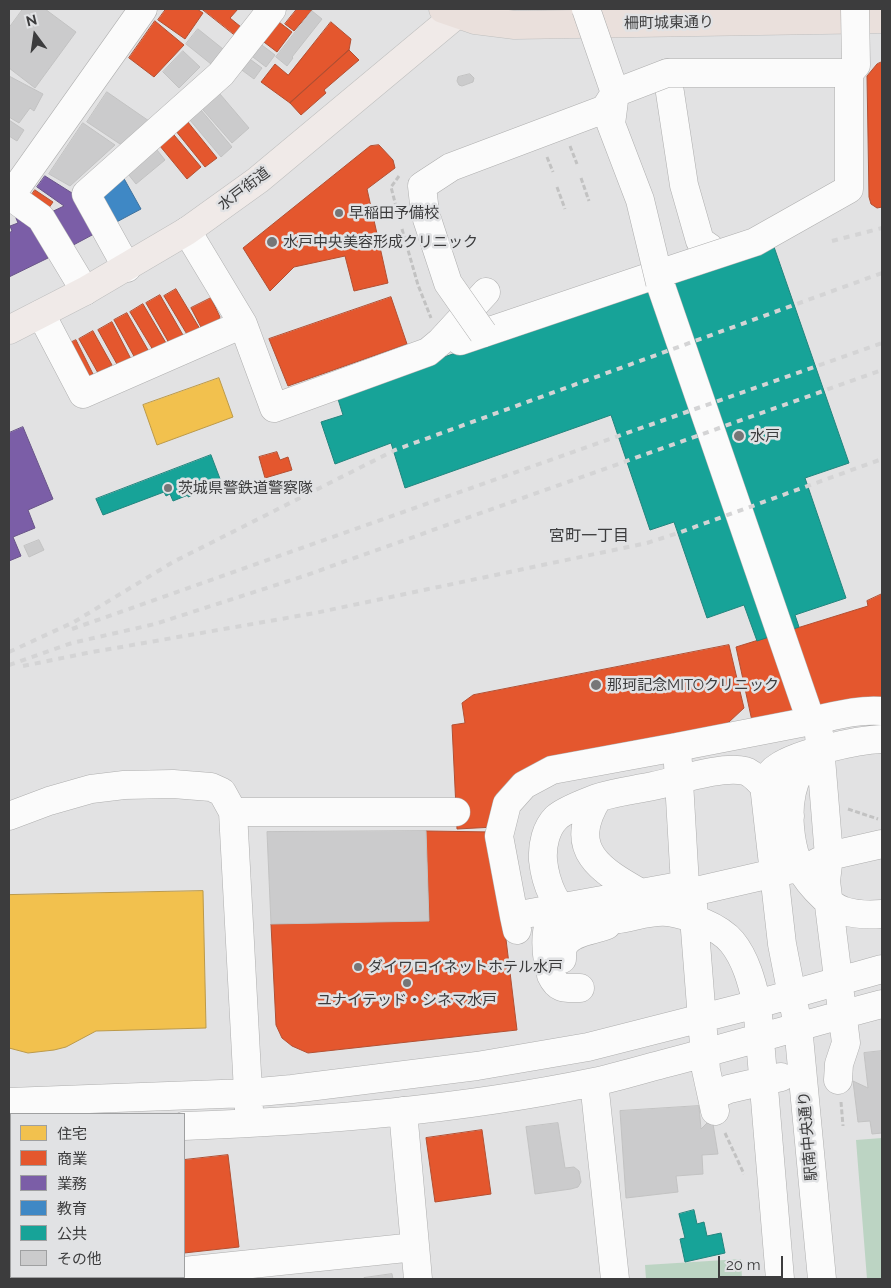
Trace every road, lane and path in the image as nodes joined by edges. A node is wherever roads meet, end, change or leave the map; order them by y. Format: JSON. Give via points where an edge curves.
{"nodes":[{"id":1,"x":143,"y":9,"type":"edge"},
{"id":2,"x":272,"y":9,"type":"edge"},
{"id":3,"x":586,"y":9,"type":"edge"},
{"id":4,"x":856,"y":9,"type":"edge"},
{"id":5,"x":450,"y":12,"type":"edge"},
{"id":6,"x":829,"y":14,"type":"edge"},
{"id":7,"x":882,"y":19,"type":"edge"},
{"id":8,"x":858,"y":57,"type":"junction"},
{"id":9,"x":667,"y":74,"type":"junction"},
{"id":10,"x":615,"y":93,"type":"junction"},
{"id":11,"x":581,"y":178,"type":"dead end"},
{"id":12,"x":558,"y":187,"type":"dead end"},
{"id":13,"x":9,"y":197,"type":"edge"},
{"id":14,"x":589,"y":201,"type":"dead end"},
{"id":15,"x":565,"y":209,"type":"dead end"},
{"id":16,"x":187,"y":231,"type":"junction"},
{"id":17,"x":696,"y":261,"type":"junction"},
{"id":18,"x":127,"y":268,"type":"junction"},
{"id":19,"x":659,"y":278,"type":"junction"},
{"id":20,"x":418,"y":285,"type":"dead end"},
{"id":21,"x":85,"y":291,"type":"junction"},
{"id":22,"x":486,"y":292,"type":"dead end"},
{"id":23,"x":40,"y":314,"type":"junction"},
{"id":24,"x":242,"y":324,"type":"junction"},
{"id":25,"x":9,"y":330,"type":"edge"},
{"id":26,"x":438,"y":330,"type":"joint"},
{"id":27,"x":483,"y":333,"type":"junction"},
{"id":28,"x":882,"y":711,"type":"edge"},
{"id":29,"x":815,"y":720,"type":"junction"},
{"id":30,"x":882,"y":740,"type":"edge"},
{"id":31,"x":676,"y":747,"type":"junction"},
{"id":32,"x":814,"y":752,"type":"junction"},
{"id":33,"x":764,"y":788,"type":"junction"},
{"id":34,"x":598,"y":798,"type":"junction"},
{"id":35,"x":842,"y":807,"type":"dead end"},
{"id":36,"x":233,"y":812,"type":"junction"},
{"id":37,"x":456,"y":812,"type":"dead end"},
{"id":38,"x":9,"y":816,"type":"edge"},
{"id":39,"x":790,"y":816,"type":"junction"},
{"id":40,"x":882,"y":821,"type":"edge"},
{"id":41,"x":882,"y":844,"type":"edge"},
{"id":42,"x":829,"y":856,"type":"junction"},
{"id":43,"x":689,"y":888,"type":"junction"},
{"id":44,"x":556,"y":902,"type":"junction"},
{"id":45,"x":667,"y":912,"type":"junction"},
{"id":46,"x":882,"y":914,"type":"edge"},
{"id":47,"x":617,"y":919,"type":"junction"},
{"id":48,"x":882,"y":969,"type":"edge"},
{"id":49,"x":791,"y":994,"type":"junction"},
{"id":50,"x":757,"y":1004,"type":"junction"},
{"id":51,"x":882,"y":1004,"type":"edge"},
{"id":52,"x":798,"y":1026,"type":"junction"},
{"id":53,"x":760,"y":1039,"type":"junction"},
{"id":54,"x":594,"y":1082,"type":"junction"},
{"id":55,"x":248,"y":1093,"type":"junction"},
{"id":56,"x":9,"y":1102,"type":"edge"},
{"id":57,"x":713,"y":1103,"type":"junction"},
{"id":58,"x":403,"y":1111,"type":"junction"},
{"id":59,"x":250,"y":1124,"type":"junction"},
{"id":60,"x":185,"y":1126,"type":"edge"},
{"id":61,"x":744,"y":1174,"type":"dead end"},
{"id":62,"x":414,"y":1247,"type":"junction"},
{"id":63,"x":185,"y":1271,"type":"edge"},
{"id":64,"x":116,"y":1278,"type":"edge"},
{"id":65,"x":104,"y":1279,"type":"edge"},
{"id":66,"x":418,"y":1279,"type":"edge"},
{"id":67,"x":615,"y":1279,"type":"edge"},
{"id":68,"x":780,"y":1279,"type":"edge"},
{"id":69,"x":822,"y":1279,"type":"edge"}],
"edges":[{"from":1,"to":13,"type":"street"},
{"from":2,"to":18,"type":"street","via":[[221,74],[86,194]]},
{"from":3,"to":10,"type":"street","bridge":true},
{"from":4,"to":8,"type":"street","bridge":true},
{"from":5,"to":6,"type":"highway","name":"柵町城東通り","via":[[474,20],[515,25]]},
{"from":5,"to":16,"type":"main road","name":"水戸街道","via":[[258,180]]},
{"from":6,"to":7,"type":"highway","name":"柵町城東通り"},
{"from":8,"to":9,"type":"street","bridge":true},
{"from":8,"to":17,"type":"street","bridge":true,"via":[[849,189],[755,242]]},
{"from":9,"to":10,"type":"street","bridge":true},
{"from":9,"to":17,"type":"street","via":[[684,185],[700,241],[710,248]]},
{"from":10,"to":19,"type":"street","bridge":true,"via":[[612,124],[640,200]]},
{"from":10,"to":27,"type":"street","bridge":true,"via":[[605,109],[451,167],[422,186],[427,238],[448,283]]},
{"from":11,"to":14,"type":"path"},
{"from":12,"to":15,"type":"path"},
{"from":13,"to":21,"type":"street","via":[[41,218]]},
{"from":16,"to":18,"type":"main road","name":"水戸街道"},
{"from":16,"to":24,"type":"street"},
{"from":17,"to":19,"type":"street","bridge":true},
{"from":18,"to":21,"type":"main road","name":"水戸街道"},
{"from":19,"to":27,"type":"street"},
{"from":19,"to":29,"type":"street"},
{"from":20,"to":26,"type":"path"},
{"from":21,"to":23,"type":"main road","name":"水戸街道"},
{"from":22,"to":24,"type":"street","via":[[428,352],[274,408]]},
{"from":23,"to":24,"type":"street","via":[[83,394]]},
{"from":23,"to":25,"type":"main road","name":"水戸街道"},
{"from":26,"to":27,"type":"street","via":[[460,341]]},
{"from":28,"to":29,"type":"street","via":[[870,710]]},
{"from":29,"to":31,"type":"street"},
{"from":29,"to":42,"type":"street"},
{"from":30,"to":32,"type":"street"},
{"from":31,"to":43,"type":"street"},
{"from":31,"to":43,"type":"street","via":[[552,770],[524,784],[507,804],[500,836],[515,923]]},
{"from":32,"to":33,"type":"street","via":[[776,767],[767,776]]},
{"from":32,"to":39,"type":"street","via":[[799,772],[792,793]]},
{"from":33,"to":34,"type":"street","via":[[758,778],[747,771],[722,770]]},
{"from":33,"to":39,"type":"street"},
{"from":33,"to":49,"type":"street","name":"駅南中央通り"},
{"from":34,"to":44,"type":"street","via":[[557,817],[549,828],[543,859]]},
{"from":34,"to":45,"type":"street","via":[[590,811],[585,836],[593,859],[603,870]]},
{"from":35,"to":40,"type":"path"},
{"from":36,"to":37,"type":"street"},
{"from":36,"to":38,"type":"street","via":[[222,792],[216,789],[173,784],[91,789]]},
{"from":36,"to":55,"type":"street"},
{"from":39,"to":46,"type":"street","via":[[797,862],[824,898],[842,910],[860,915]]},
{"from":41,"to":42,"type":"street"},
{"from":42,"to":43,"type":"street","via":[[814,864]]},
{"from":42,"to":57,"type":"street","via":[[826,881],[846,1043],[839,1072],[728,1089]]},
{"from":43,"to":57,"type":"street","via":[[706,1070]]},
{"from":44,"to":47,"type":"street","via":[[576,918]]},
{"from":44,"to":47,"type":"street","via":[[548,924],[547,952],[556,967],[568,940]]},
{"from":45,"to":47,"type":"street"},
{"from":45,"to":50,"type":"street","via":[[701,922],[726,935],[740,953]]},
{"from":48,"to":49,"type":"street"},
{"from":49,"to":50,"type":"street"},
{"from":49,"to":52,"type":"street","name":"駅南中央通り"},
{"from":50,"to":53,"type":"street"},
{"from":50,"to":55,"type":"street","via":[[544,1055]]},
{"from":51,"to":52,"type":"street"},
{"from":52,"to":53,"type":"street"},
{"from":52,"to":69,"type":"street","name":"駅南中央通り"},
{"from":53,"to":54,"type":"street"},
{"from":53,"to":68,"type":"street"},
{"from":54,"to":58,"type":"street"},
{"from":54,"to":67,"type":"street"},
{"from":55,"to":56,"type":"street"},
{"from":55,"to":59,"type":"street"},
{"from":57,"to":61,"type":"path"},
{"from":58,"to":59,"type":"street"},
{"from":58,"to":62,"type":"street"},
{"from":59,"to":60,"type":"street"},
{"from":62,"to":63,"type":"street"},
{"from":62,"to":66,"type":"street"},
{"from":64,"to":65,"type":"street"}]}
